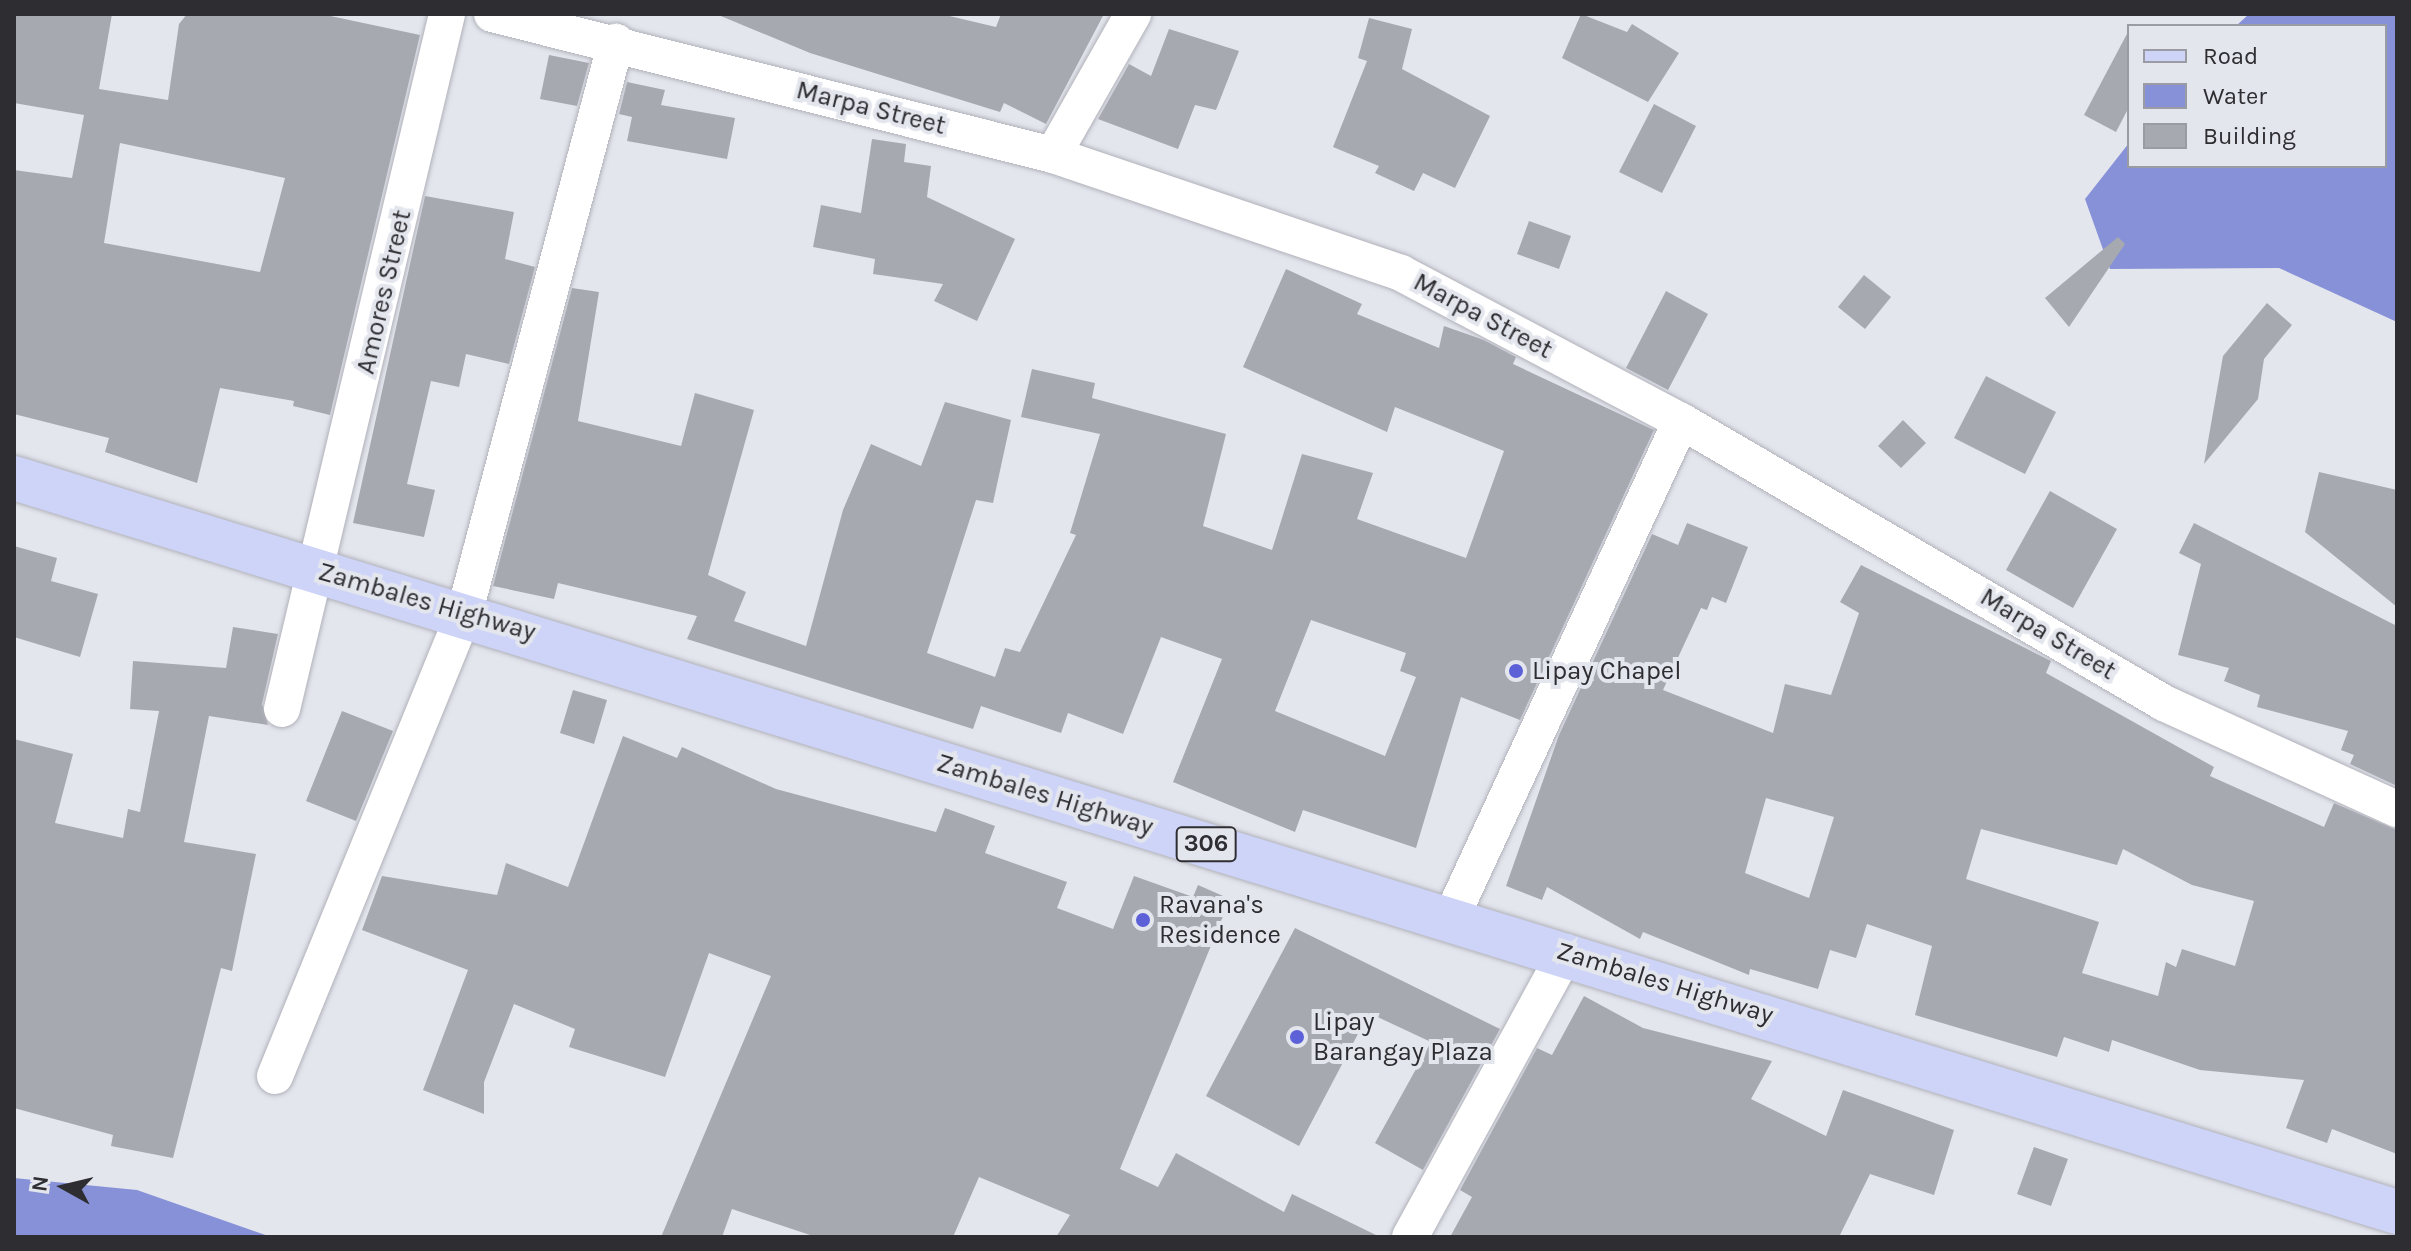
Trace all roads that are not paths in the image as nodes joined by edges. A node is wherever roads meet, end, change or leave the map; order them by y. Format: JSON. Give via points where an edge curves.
{"nodes":[{"id":1,"x":447,"y":14,"type":"edge"},
{"id":2,"x":492,"y":14,"type":"edge"},
{"id":3,"x":1133,"y":14,"type":"edge"},
{"id":4,"x":616,"y":42,"type":"junction"},
{"id":5,"x":1053,"y":155,"type":"junction"},
{"id":6,"x":1681,"y":421,"type":"junction"},
{"id":7,"x":14,"y":478,"type":"edge"},
{"id":8,"x":321,"y":571,"type":"junction"},
{"id":9,"x":465,"y":611,"type":"junction"},
{"id":10,"x":282,"y":709,"type":"dead end"},
{"id":11,"x":2397,"y":809,"type":"edge"},
{"id":12,"x":1452,"y":916,"type":"junction"},
{"id":13,"x":1566,"y":952,"type":"junction"},
{"id":14,"x":275,"y":1076,"type":"dead end"},
{"id":15,"x":2397,"y":1212,"type":"edge"},
{"id":16,"x":1410,"y":1237,"type":"edge"}],
"edges":[{"from":1,"to":8,"type":"street","name":"Amores Street"},
{"from":2,"to":4,"type":"street","name":"Marpa Street"},
{"from":3,"to":5,"type":"street"},
{"from":4,"to":5,"type":"street","name":"Marpa Street"},
{"from":4,"to":9,"type":"street"},
{"from":5,"to":6,"type":"street","name":"Marpa Street","via":[[1401,273]]},
{"from":6,"to":11,"type":"street","name":"Marpa Street","via":[[2164,703]]},
{"from":6,"to":12,"type":"street"},
{"from":7,"to":8,"type":"main road","name":"Zambales Highway","number":"306"},
{"from":8,"to":9,"type":"main road","name":"Zambales Highway","number":"306"},
{"from":8,"to":10,"type":"street","name":"Amores Street"},
{"from":9,"to":12,"type":"main road","name":"Zambales Highway","number":"306","via":[[957,770]]},
{"from":9,"to":14,"type":"street"},
{"from":12,"to":13,"type":"main road","name":"Zambales Highway","number":"306"},
{"from":13,"to":15,"type":"main road","name":"Zambales Highway","number":"306"},
{"from":13,"to":16,"type":"street"}]}
